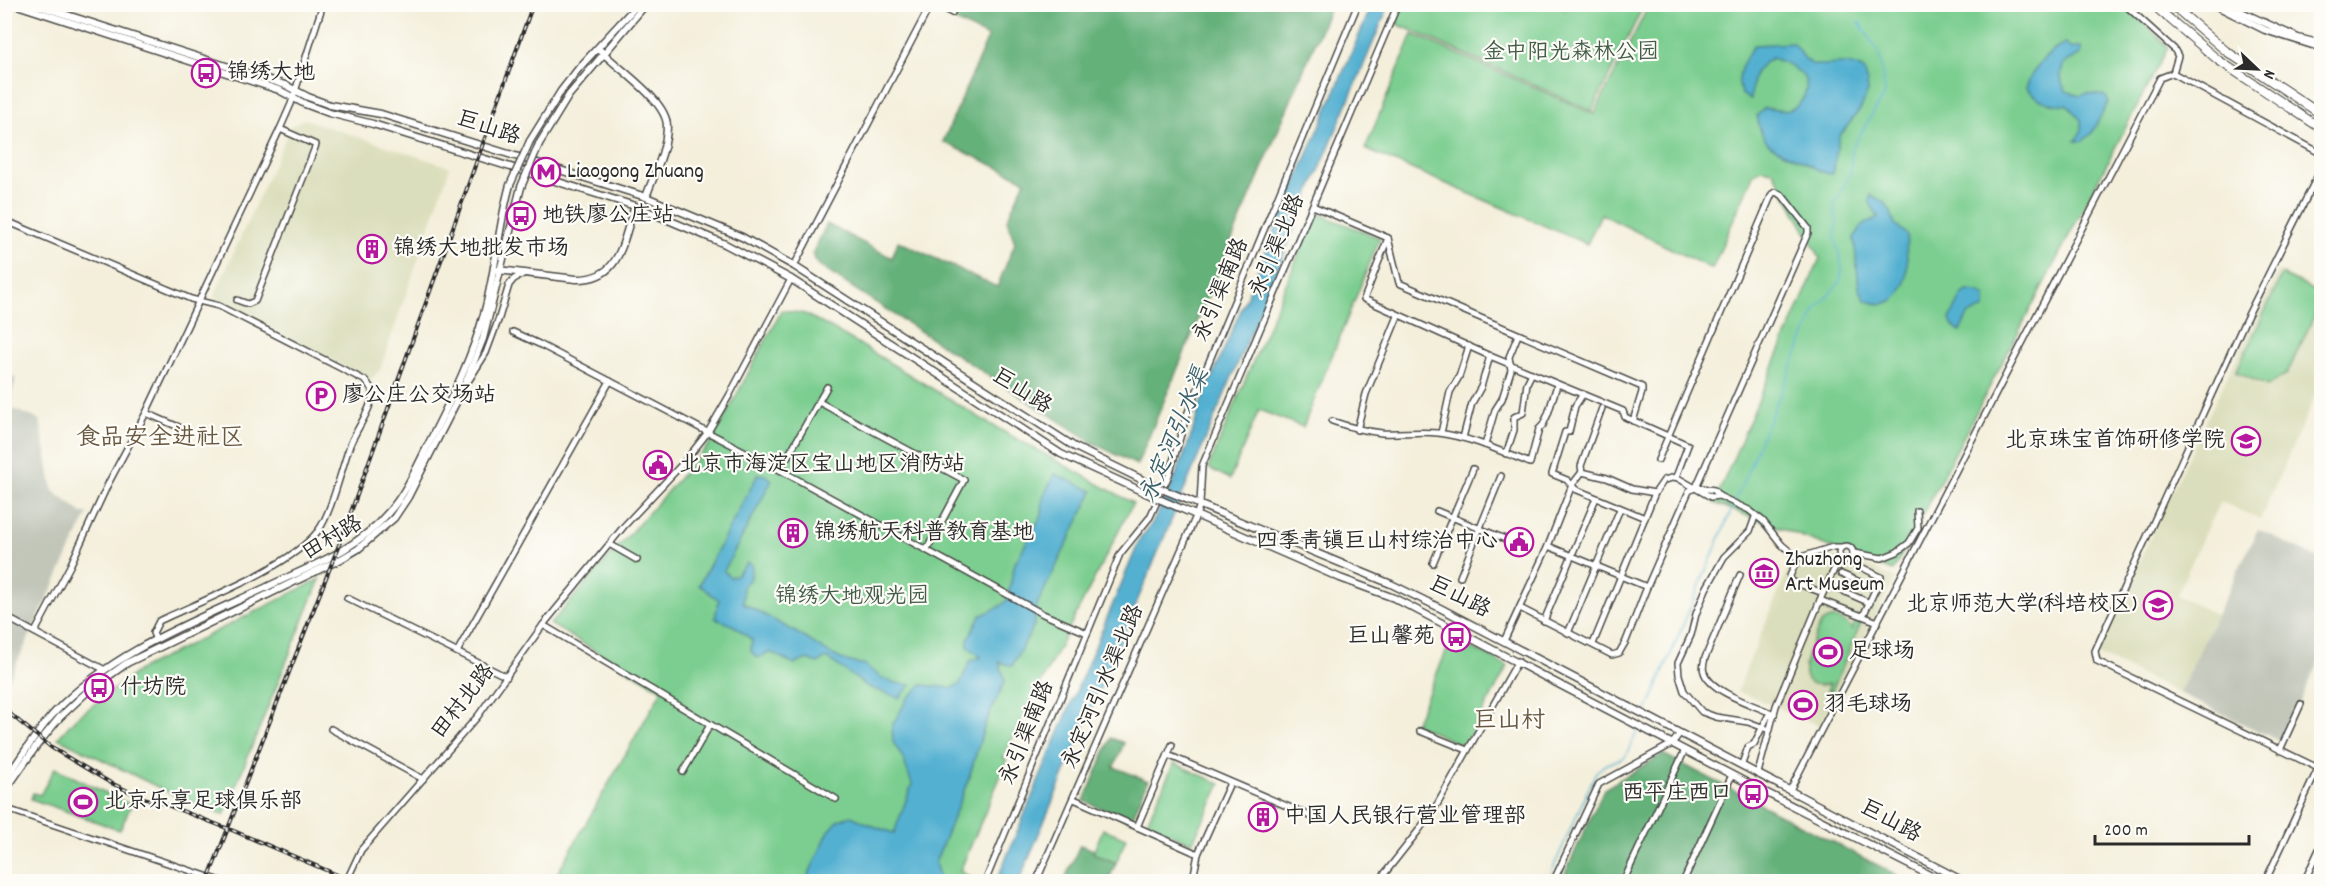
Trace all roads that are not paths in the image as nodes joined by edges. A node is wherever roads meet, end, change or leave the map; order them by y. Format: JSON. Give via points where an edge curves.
{"nodes":[{"id":1,"x":14,"y":4,"type":"edge"},
{"id":2,"x":33,"y":4,"type":"edge"},
{"id":3,"x":323,"y":4,"type":"edge"},
{"id":4,"x":638,"y":4,"type":"edge"},
{"id":5,"x":646,"y":4,"type":"edge"},
{"id":6,"x":931,"y":4,"type":"edge"},
{"id":7,"x":937,"y":4,"type":"edge"},
{"id":8,"x":1358,"y":4,"type":"edge"},
{"id":9,"x":1398,"y":4,"type":"edge"},
{"id":10,"x":2124,"y":4,"type":"edge"},
{"id":11,"x":2152,"y":4,"type":"edge"},
{"id":12,"x":2171,"y":4,"type":"edge"},
{"id":13,"x":2213,"y":4,"type":"edge"},
{"id":14,"x":2224,"y":4,"type":"edge"},
{"id":15,"x":952,"y":13,"type":"dead end"},
{"id":16,"x":2322,"y":44,"type":"edge"},
{"id":17,"x":598,"y":48,"type":"junction"},
{"id":18,"x":2322,"y":48,"type":"edge"},
{"id":19,"x":603,"y":54,"type":"junction"},
{"id":20,"x":2173,"y":73,"type":"junction"},
{"id":21,"x":2290,"y":93,"type":"junction"},
{"id":22,"x":294,"y":94,"type":"junction"},
{"id":23,"x":2322,"y":109,"type":"edge"},
{"id":24,"x":2322,"y":115,"type":"edge"},
{"id":25,"x":280,"y":129,"type":"junction"},
{"id":26,"x":2322,"y":129,"type":"edge"},
{"id":27,"x":2322,"y":154,"type":"edge"},
{"id":28,"x":2322,"y":167,"type":"edge"},
{"id":29,"x":646,"y":197,"type":"junction"},
{"id":30,"x":635,"y":206,"type":"junction"},
{"id":31,"x":1313,"y":207,"type":"junction"},
{"id":32,"x":4,"y":220,"type":"edge"},
{"id":33,"x":1388,"y":238,"type":"junction"},
{"id":34,"x":795,"y":266,"type":"junction"},
{"id":35,"x":497,"y":269,"type":"junction"},
{"id":36,"x":525,"y":273,"type":"junction"},
{"id":37,"x":791,"y":279,"type":"junction"},
{"id":38,"x":200,"y":300,"type":"junction"},
{"id":39,"x":237,"y":300,"type":"dead end"},
{"id":40,"x":1398,"y":316,"type":"junction"},
{"id":41,"x":513,"y":332,"type":"dead end"},
{"id":42,"x":1518,"y":335,"type":"junction"},
{"id":43,"x":1469,"y":346,"type":"junction"},
{"id":44,"x":1490,"y":356,"type":"junction"},
{"id":45,"x":1510,"y":364,"type":"junction"},
{"id":46,"x":1532,"y":373,"type":"junction"},
{"id":47,"x":610,"y":381,"type":"junction"},
{"id":48,"x":1557,"y":385,"type":"junction"},
{"id":49,"x":827,"y":387,"type":"dead end"},
{"id":50,"x":463,"y":389,"type":"junction"},
{"id":51,"x":1583,"y":394,"type":"junction"},
{"id":52,"x":819,"y":402,"type":"junction"},
{"id":53,"x":1602,"y":408,"type":"dead end"},
{"id":54,"x":146,"y":412,"type":"junction"},
{"id":55,"x":1633,"y":421,"type":"junction"},
{"id":56,"x":1332,"y":422,"type":"dead end"},
{"id":57,"x":1357,"y":430,"type":"junction"},
{"id":58,"x":188,"y":431,"type":"dead end"},
{"id":59,"x":708,"y":432,"type":"junction"},
{"id":60,"x":1440,"y":433,"type":"junction"},
{"id":61,"x":1668,"y":435,"type":"junction"},
{"id":62,"x":1463,"y":438,"type":"junction"},
{"id":63,"x":1485,"y":445,"type":"junction"},
{"id":64,"x":1506,"y":454,"type":"junction"},
{"id":65,"x":1658,"y":460,"type":"dead end"},
{"id":66,"x":1473,"y":469,"type":"dead end"},
{"id":67,"x":780,"y":470,"type":"junction"},
{"id":68,"x":1582,"y":472,"type":"junction"},
{"id":69,"x":1501,"y":476,"type":"dead end"},
{"id":70,"x":1676,"y":477,"type":"junction"},
{"id":71,"x":1572,"y":485,"type":"junction"},
{"id":72,"x":1696,"y":487,"type":"junction"},
{"id":73,"x":1655,"y":493,"type":"junction"},
{"id":74,"x":1596,"y":498,"type":"junction"},
{"id":75,"x":1200,"y":504,"type":"junction"},
{"id":76,"x":1620,"y":509,"type":"junction"},
{"id":77,"x":1437,"y":511,"type":"dead end"},
{"id":78,"x":1917,"y":511,"type":"dead end"},
{"id":79,"x":1196,"y":516,"type":"junction"},
{"id":80,"x":1755,"y":517,"type":"junction"},
{"id":81,"x":1453,"y":518,"type":"junction"},
{"id":82,"x":1645,"y":518,"type":"junction"},
{"id":83,"x":1480,"y":529,"type":"junction"},
{"id":84,"x":1505,"y":539,"type":"dead end"},
{"id":85,"x":611,"y":544,"type":"junction"},
{"id":86,"x":1548,"y":546,"type":"junction"},
{"id":87,"x":1842,"y":547,"type":"junction"},
{"id":88,"x":927,"y":549,"type":"junction"},
{"id":89,"x":1854,"y":553,"type":"junction"},
{"id":90,"x":1571,"y":556,"type":"junction"},
{"id":91,"x":1840,"y":557,"type":"junction"},
{"id":92,"x":1798,"y":558,"type":"junction"},
{"id":93,"x":638,"y":560,"type":"dead end"},
{"id":94,"x":1848,"y":560,"type":"junction"},
{"id":95,"x":1433,"y":563,"type":"dead end"},
{"id":96,"x":1596,"y":566,"type":"junction"},
{"id":97,"x":1841,"y":574,"type":"dead end"},
{"id":98,"x":1740,"y":575,"type":"dead end"},
{"id":99,"x":1460,"y":577,"type":"dead end"},
{"id":100,"x":1621,"y":577,"type":"junction"},
{"id":101,"x":1827,"y":584,"type":"junction"},
{"id":102,"x":1647,"y":587,"type":"junction"},
{"id":103,"x":1876,"y":588,"type":"junction"},
{"id":104,"x":1822,"y":593,"type":"junction"},
{"id":105,"x":347,"y":598,"type":"dead end"},
{"id":106,"x":1820,"y":600,"type":"junction"},
{"id":107,"x":1870,"y":603,"type":"junction"},
{"id":108,"x":1520,"y":608,"type":"junction"},
{"id":109,"x":4,"y":616,"type":"edge"},
{"id":110,"x":1863,"y":616,"type":"junction"},
{"id":111,"x":1544,"y":621,"type":"junction"},
{"id":112,"x":1878,"y":622,"type":"junction"},
{"id":113,"x":543,"y":625,"type":"junction"},
{"id":114,"x":35,"y":632,"type":"junction"},
{"id":115,"x":1087,"y":633,"type":"junction"},
{"id":116,"x":1568,"y":633,"type":"junction"},
{"id":117,"x":156,"y":639,"type":"junction"},
{"id":118,"x":1504,"y":641,"type":"junction"},
{"id":119,"x":1593,"y":644,"type":"junction"},
{"id":120,"x":457,"y":652,"type":"junction"},
{"id":121,"x":1518,"y":661,"type":"junction"},
{"id":122,"x":105,"y":670,"type":"junction"},
{"id":123,"x":507,"y":677,"type":"junction"},
{"id":124,"x":2301,"y":704,"type":"dead end"},
{"id":125,"x":1774,"y":714,"type":"junction"},
{"id":126,"x":710,"y":725,"type":"junction"},
{"id":127,"x":1762,"y":728,"type":"junction"},
{"id":128,"x":332,"y":729,"type":"dead end"},
{"id":129,"x":1770,"y":730,"type":"junction"},
{"id":130,"x":1420,"y":731,"type":"dead end"},
{"id":131,"x":1680,"y":733,"type":"junction"},
{"id":132,"x":1672,"y":744,"type":"junction"},
{"id":133,"x":1754,"y":744,"type":"junction"},
{"id":134,"x":1172,"y":745,"type":"dead end"},
{"id":135,"x":1766,"y":748,"type":"junction"},
{"id":136,"x":1467,"y":750,"type":"junction"},
{"id":137,"x":1685,"y":750,"type":"junction"},
{"id":138,"x":2280,"y":750,"type":"junction"},
{"id":139,"x":1168,"y":755,"type":"junction"},
{"id":140,"x":2322,"y":760,"type":"edge"},
{"id":141,"x":1742,"y":764,"type":"junction"},
{"id":142,"x":2320,"y":769,"type":"edge"},
{"id":143,"x":683,"y":772,"type":"dead end"},
{"id":144,"x":1758,"y":773,"type":"junction"},
{"id":145,"x":1732,"y":775,"type":"junction"},
{"id":146,"x":423,"y":779,"type":"junction"},
{"id":147,"x":4,"y":782,"type":"edge"},
{"id":148,"x":1230,"y":783,"type":"junction"},
{"id":149,"x":1791,"y":790,"type":"junction"},
{"id":150,"x":4,"y":792,"type":"edge"},
{"id":151,"x":836,"y":799,"type":"dead end"},
{"id":152,"x":1074,"y":799,"type":"junction"},
{"id":153,"x":4,"y":808,"type":"edge"},
{"id":154,"x":1317,"y":819,"type":"dead end"},
{"id":155,"x":1137,"y":827,"type":"junction"},
{"id":156,"x":2322,"y":843,"type":"edge"},
{"id":157,"x":1198,"y":854,"type":"junction"},
{"id":158,"x":2322,"y":868,"type":"edge"},
{"id":159,"x":1946,"y":871,"type":"junction"},
{"id":160,"x":1942,"y":881,"type":"edge"},
{"id":161,"x":224,"y":882,"type":"edge"},
{"id":162,"x":346,"y":882,"type":"edge"},
{"id":163,"x":985,"y":882,"type":"edge"},
{"id":164,"x":1036,"y":882,"type":"edge"},
{"id":165,"x":1207,"y":882,"type":"edge"},
{"id":166,"x":1378,"y":882,"type":"edge"},
{"id":167,"x":1553,"y":882,"type":"edge"},
{"id":168,"x":1623,"y":882,"type":"edge"},
{"id":169,"x":1683,"y":882,"type":"edge"},
{"id":170,"x":1965,"y":882,"type":"edge"},
{"id":171,"x":2265,"y":882,"type":"edge"},
{"id":172,"x":2304,"y":882,"type":"edge"},
{"id":173,"x":2315,"y":882,"type":"edge"}],
"edges":[{"from":1,"to":22,"type":"main road","name":"巨山路"},
{"from":2,"to":22,"type":"main road","name":"巨山路","via":[[285,85]]},
{"from":3,"to":22,"type":"street"},
{"from":4,"to":17,"type":"main road","name":"田村路"},
{"from":5,"to":19,"type":"main road","name":"田村路"},
{"from":6,"to":34,"type":"street"},
{"from":7,"to":15,"type":"street"},
{"from":8,"to":115,"type":"street","name":"永引渠南路","via":[[1186,417],[1169,475],[1150,517],[1120,554]]},
{"from":9,"to":31,"type":"street","name":"永引渠北路"},
{"from":10,"to":20,"type":"street","via":[[2174,49],[2178,56]]},
{"from":11,"to":26,"type":"highway","via":[[2218,60]]},
{"from":12,"to":21,"type":"highway","via":[[2226,51]]},
{"from":13,"to":18,"type":"main road","via":[[2265,30]]},
{"from":14,"to":16,"type":"main road","via":[[2276,29]]},
{"from":17,"to":19,"type":"main road"},
{"from":17,"to":35,"type":"main road","name":"田村路","bridge":true,"via":[[561,91],[530,141],[502,214]]},
{"from":19,"to":29,"type":"main road","via":[[660,106],[667,119],[666,138]]},
{"from":19,"to":35,"type":"main road","name":"田村路","bridge":true,"via":[[569,94],[539,144],[521,187]]},
{"from":20,"to":27,"type":"street"},
{"from":20,"to":112,"type":"street","via":[[2160,78]]},
{"from":21,"to":23,"type":"highway"},
{"from":21,"to":24,"type":"highway"},
{"from":22,"to":25,"type":"street"},
{"from":22,"to":29,"type":"main road","name":"巨山路","via":[[381,114]]},
{"from":22,"to":30,"type":"main road","name":"巨山路","via":[[305,104],[329,113]]},
{"from":25,"to":38,"type":"street"},
{"from":25,"to":39,"type":"street","via":[[316,145],[255,301],[248,304]]},
{"from":28,"to":138,"type":"street","via":[[2244,323],[2095,651],[2097,661]]},
{"from":29,"to":34,"type":"main road","name":"巨山路","via":[[742,237]]},
{"from":30,"to":36,"type":"main road","via":[[620,255],[605,272],[587,279]]},
{"from":30,"to":37,"type":"main road","name":"巨山路","via":[[725,244]]},
{"from":31,"to":33,"type":"street"},
{"from":31,"to":75,"type":"street","name":"永引渠北路","via":[[1202,466]]},
{"from":32,"to":38,"type":"street"},
{"from":33,"to":40,"type":"street","via":[[1364,299]]},
{"from":33,"to":42,"type":"street","via":[[1398,283]]},
{"from":34,"to":75,"type":"main road","name":"巨山路","bridge":true,"via":[[1076,447]]},
{"from":35,"to":36,"type":"main road"},
{"from":35,"to":50,"type":"main road","name":"田村路","via":[[483,339]]},
{"from":35,"to":117,"type":"main road","name":"田村路","via":[[467,363],[404,492],[390,512],[374,529],[337,554]]},
{"from":36,"to":50,"type":"street","via":[[509,285],[486,353]]},
{"from":37,"to":59,"type":"street","name":"田村北路"},
{"from":37,"to":79,"type":"main road","name":"巨山路","bridge":true,"via":[[1061,454]]},
{"from":38,"to":54,"type":"street"},
{"from":38,"to":117,"type":"street","via":[[366,381],[373,396],[316,533],[282,562],[159,621],[153,633]]},
{"from":40,"to":43,"type":"street"},
{"from":40,"to":57,"type":"street","via":[[1366,394]]},
{"from":41,"to":47,"type":"street"},
{"from":42,"to":45,"type":"street"},
{"from":42,"to":55,"type":"street","via":[[1642,387]]},
{"from":43,"to":44,"type":"street"},
{"from":43,"to":60,"type":"street","via":[[1450,392]]},
{"from":44,"to":45,"type":"street"},
{"from":44,"to":62,"type":"street"},
{"from":45,"to":46,"type":"street"},
{"from":45,"to":63,"type":"street"},
{"from":46,"to":48,"type":"street"},
{"from":46,"to":64,"type":"street","via":[[1522,413],[1514,417]]},
{"from":47,"to":59,"type":"street"},
{"from":47,"to":120,"type":"street"},
{"from":48,"to":51,"type":"street"},
{"from":48,"to":64,"type":"street","via":[[1530,464]]},
{"from":49,"to":52,"type":"street"},
{"from":50,"to":150,"type":"main road","name":"田村路","via":[[408,497],[378,533],[341,559],[127,663],[60,717]]},
{"from":51,"to":55,"type":"street","via":[[1623,411]]},
{"from":51,"to":71,"type":"street","via":[[1575,406],[1552,474]]},
{"from":52,"to":67,"type":"street"},
{"from":52,"to":88,"type":"street","via":[[964,480]]},
{"from":53,"to":68,"type":"street"},
{"from":54,"to":58,"type":"street"},
{"from":54,"to":114,"type":"street"},
{"from":55,"to":61,"type":"street"},
{"from":56,"to":57,"type":"street"},
{"from":57,"to":60,"type":"street"},
{"from":59,"to":67,"type":"street"},
{"from":59,"to":85,"type":"street","name":"田村北路"},
{"from":60,"to":62,"type":"street"},
{"from":61,"to":65,"type":"street"},
{"from":61,"to":70,"type":"street","via":[[1688,445]]},
{"from":61,"to":72,"type":"street","via":[[1772,195],[1782,195],[1808,233]]},
{"from":62,"to":63,"type":"street"},
{"from":63,"to":64,"type":"street"},
{"from":66,"to":81,"type":"street"},
{"from":67,"to":88,"type":"street"},
{"from":68,"to":71,"type":"street"},
{"from":68,"to":73,"type":"street"},
{"from":69,"to":83,"type":"street"},
{"from":70,"to":72,"type":"street"},
{"from":70,"to":73,"type":"street","via":[[1664,480]]},
{"from":71,"to":74,"type":"street"},
{"from":71,"to":86,"type":"street"},
{"from":72,"to":80,"type":"street","via":[[1701,493],[1743,507]]},
{"from":72,"to":102,"type":"street","via":[[1689,491]]},
{"from":73,"to":82,"type":"street"},
{"from":74,"to":76,"type":"street"},
{"from":74,"to":90,"type":"street"},
{"from":75,"to":79,"type":"street","name":"永定河引水渠北路"},
{"from":75,"to":118,"type":"main road","name":"巨山路","via":[[1391,584]]},
{"from":76,"to":82,"type":"street"},
{"from":76,"to":96,"type":"street"},
{"from":77,"to":81,"type":"street"},
{"from":78,"to":89,"type":"street","via":[[1918,528],[1898,552],[1882,558]]},
{"from":79,"to":121,"type":"main road","name":"巨山路","via":[[1394,598]]},
{"from":79,"to":152,"type":"street","name":"永定河引水渠北路"},
{"from":80,"to":92,"type":"street"},
{"from":80,"to":127,"type":"street","via":[[1750,531],[1724,557],[1706,589],[1678,663],[1684,691],[1702,712]]},
{"from":81,"to":83,"type":"street"},
{"from":81,"to":95,"type":"street"},
{"from":82,"to":100,"type":"street"},
{"from":83,"to":84,"type":"street"},
{"from":83,"to":99,"type":"street"},
{"from":85,"to":93,"type":"street"},
{"from":85,"to":113,"type":"street","name":"田村北路"},
{"from":86,"to":90,"type":"street"},
{"from":86,"to":108,"type":"street"},
{"from":87,"to":89,"type":"street","via":[[1849,546]]},
{"from":87,"to":91,"type":"street"},
{"from":87,"to":92,"type":"street"},
{"from":88,"to":115,"type":"street","via":[[1043,614]]},
{"from":89,"to":94,"type":"street"},
{"from":90,"to":96,"type":"street"},
{"from":90,"to":111,"type":"street"},
{"from":91,"to":94,"type":"street"},
{"from":91,"to":101,"type":"street"},
{"from":92,"to":104,"type":"street","via":[[1791,581]]},
{"from":94,"to":103,"type":"street","via":[[1881,577]]},
{"from":96,"to":100,"type":"street"},
{"from":96,"to":116,"type":"street"},
{"from":97,"to":103,"type":"street"},
{"from":98,"to":125,"type":"street","via":[[1703,670],[1718,689]]},
{"from":100,"to":102,"type":"street"},
{"from":100,"to":119,"type":"street"},
{"from":101,"to":104,"type":"street"},
{"from":101,"to":107,"type":"street"},
{"from":102,"to":119,"type":"street","via":[[1619,653],[1612,655]]},
{"from":103,"to":107,"type":"street"},
{"from":104,"to":106,"type":"street"},
{"from":105,"to":120,"type":"street"},
{"from":106,"to":110,"type":"street"},
{"from":106,"to":125,"type":"street"},
{"from":107,"to":110,"type":"street"},
{"from":108,"to":111,"type":"street"},
{"from":108,"to":118,"type":"street"},
{"from":109,"to":114,"type":"street"},
{"from":110,"to":112,"type":"street"},
{"from":111,"to":116,"type":"street"},
{"from":112,"to":149,"type":"street"},
{"from":113,"to":123,"type":"street","name":"田村北路"},
{"from":113,"to":126,"type":"street"},
{"from":114,"to":122,"type":"street"},
{"from":115,"to":163,"type":"street","name":"永引渠南路"},
{"from":116,"to":119,"type":"street"},
{"from":117,"to":122,"type":"main road","name":"田村路"},
{"from":118,"to":131,"type":"main road","name":"巨山路"},
{"from":120,"to":123,"type":"street"},
{"from":121,"to":132,"type":"main road","name":"巨山路"},
{"from":121,"to":136,"type":"street"},
{"from":122,"to":147,"type":"main road","name":"田村路","via":[[55,712]]},
{"from":123,"to":146,"type":"street","name":"田村北路"},
{"from":124,"to":138,"type":"street"},
{"from":125,"to":127,"type":"street","via":[[1768,716]]},
{"from":125,"to":129,"type":"street"},
{"from":126,"to":143,"type":"street"},
{"from":126,"to":151,"type":"street"},
{"from":127,"to":129,"type":"street"},
{"from":127,"to":133,"type":"street"},
{"from":128,"to":146,"type":"street"},
{"from":129,"to":135,"type":"street"},
{"from":130,"to":136,"type":"street"},
{"from":131,"to":132,"type":"street"},
{"from":131,"to":141,"type":"main road","name":"巨山路"},
{"from":132,"to":137,"type":"main road","name":"巨山路"},
{"from":132,"to":167,"type":"street","via":[[1599,784]]},
{"from":133,"to":135,"type":"street"},
{"from":133,"to":141,"type":"street","via":[[1748,747]]},
{"from":134,"to":139,"type":"street"},
{"from":135,"to":144,"type":"street"},
{"from":136,"to":166,"type":"street","via":[[1426,821]]},
{"from":137,"to":145,"type":"main road","name":"巨山路"},
{"from":137,"to":168,"type":"street"},
{"from":138,"to":142,"type":"street"},
{"from":139,"to":148,"type":"street"},
{"from":139,"to":155,"type":"street"},
{"from":140,"to":142,"type":"street"},
{"from":141,"to":144,"type":"main road","name":"巨山路"},
{"from":142,"to":171,"type":"street"},
{"from":144,"to":149,"type":"main road","name":"巨山路"},
{"from":145,"to":160,"type":"main road","name":"巨山路"},
{"from":145,"to":169,"type":"street"},
{"from":146,"to":162,"type":"street","name":"田村北路","via":[[361,850]]},
{"from":148,"to":154,"type":"street"},
{"from":148,"to":157,"type":"street"},
{"from":149,"to":159,"type":"main road","name":"巨山路"},
{"from":152,"to":155,"type":"street"},
{"from":152,"to":164,"type":"street","name":"永定河引水渠北路"},
{"from":153,"to":161,"type":"street"},
{"from":155,"to":157,"type":"street"},
{"from":156,"to":172,"type":"street"},
{"from":157,"to":165,"type":"street","via":[[1194,874]]},
{"from":158,"to":173,"type":"main road"},
{"from":159,"to":160,"type":"street"},
{"from":159,"to":170,"type":"main road","name":"巨山路"}]}
